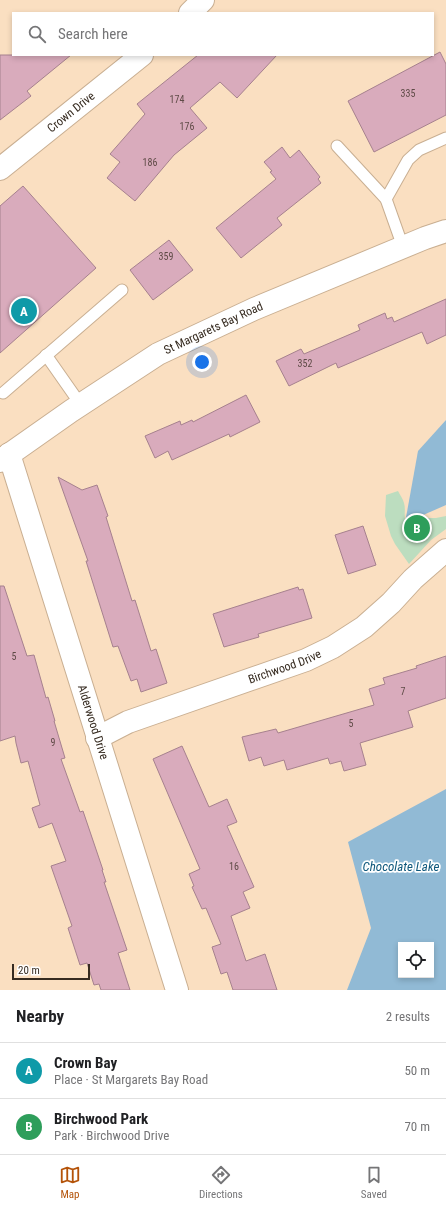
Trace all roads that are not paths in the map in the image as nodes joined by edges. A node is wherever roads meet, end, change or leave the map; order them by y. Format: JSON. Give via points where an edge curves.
{"nodes":[{"id":1,"x":203,"y":0,"type":"edge"},
{"id":2,"x":191,"y":12,"type":"edge"},
{"id":3,"x":141,"y":56,"type":"edge"},
{"id":4,"x":446,"y":138,"type":"edge"},
{"id":5,"x":337,"y":146,"type":"dead end"},
{"id":6,"x":0,"y":169,"type":"edge"},
{"id":7,"x":386,"y":199,"type":"junction"},
{"id":8,"x":446,"y":231,"type":"edge"},
{"id":9,"x":402,"y":247,"type":"junction"},
{"id":10,"x":122,"y":290,"type":"dead end"},
{"id":11,"x":46,"y":355,"type":"junction"},
{"id":12,"x":2,"y":393,"type":"dead end"},
{"id":13,"x":81,"y":404,"type":"junction"},
{"id":14,"x":4,"y":458,"type":"edge"},
{"id":15,"x":446,"y":550,"type":"edge"},
{"id":16,"x":97,"y":738,"type":"junction"},
{"id":17,"x":177,"y":990,"type":"edge"}],
"edges":[{"from":1,"to":2,"type":"street"},
{"from":3,"to":6,"type":"street","name":"Crown Drive"},
{"from":4,"to":7,"type":"lane","via":[[419,150],[408,160]]},
{"from":5,"to":7,"type":"lane"},
{"from":7,"to":9,"type":"lane"},
{"from":8,"to":9,"type":"street","name":"St Margarets Bay Road"},
{"from":9,"to":13,"type":"street","name":"St Margarets Bay Road","via":[[254,309],[158,354]]},
{"from":10,"to":11,"type":"lane"},
{"from":11,"to":12,"type":"lane"},
{"from":11,"to":13,"type":"lane"},
{"from":13,"to":14,"type":"street","name":"St Margarets Bay Road"},
{"from":14,"to":16,"type":"street","name":"Alderwood Drive"},
{"from":15,"to":16,"type":"street","name":"Birchwood Drive","via":[[364,627],[333,647],[306,660],[128,722]]},
{"from":16,"to":17,"type":"street","name":"Alderwood Drive"}]}
